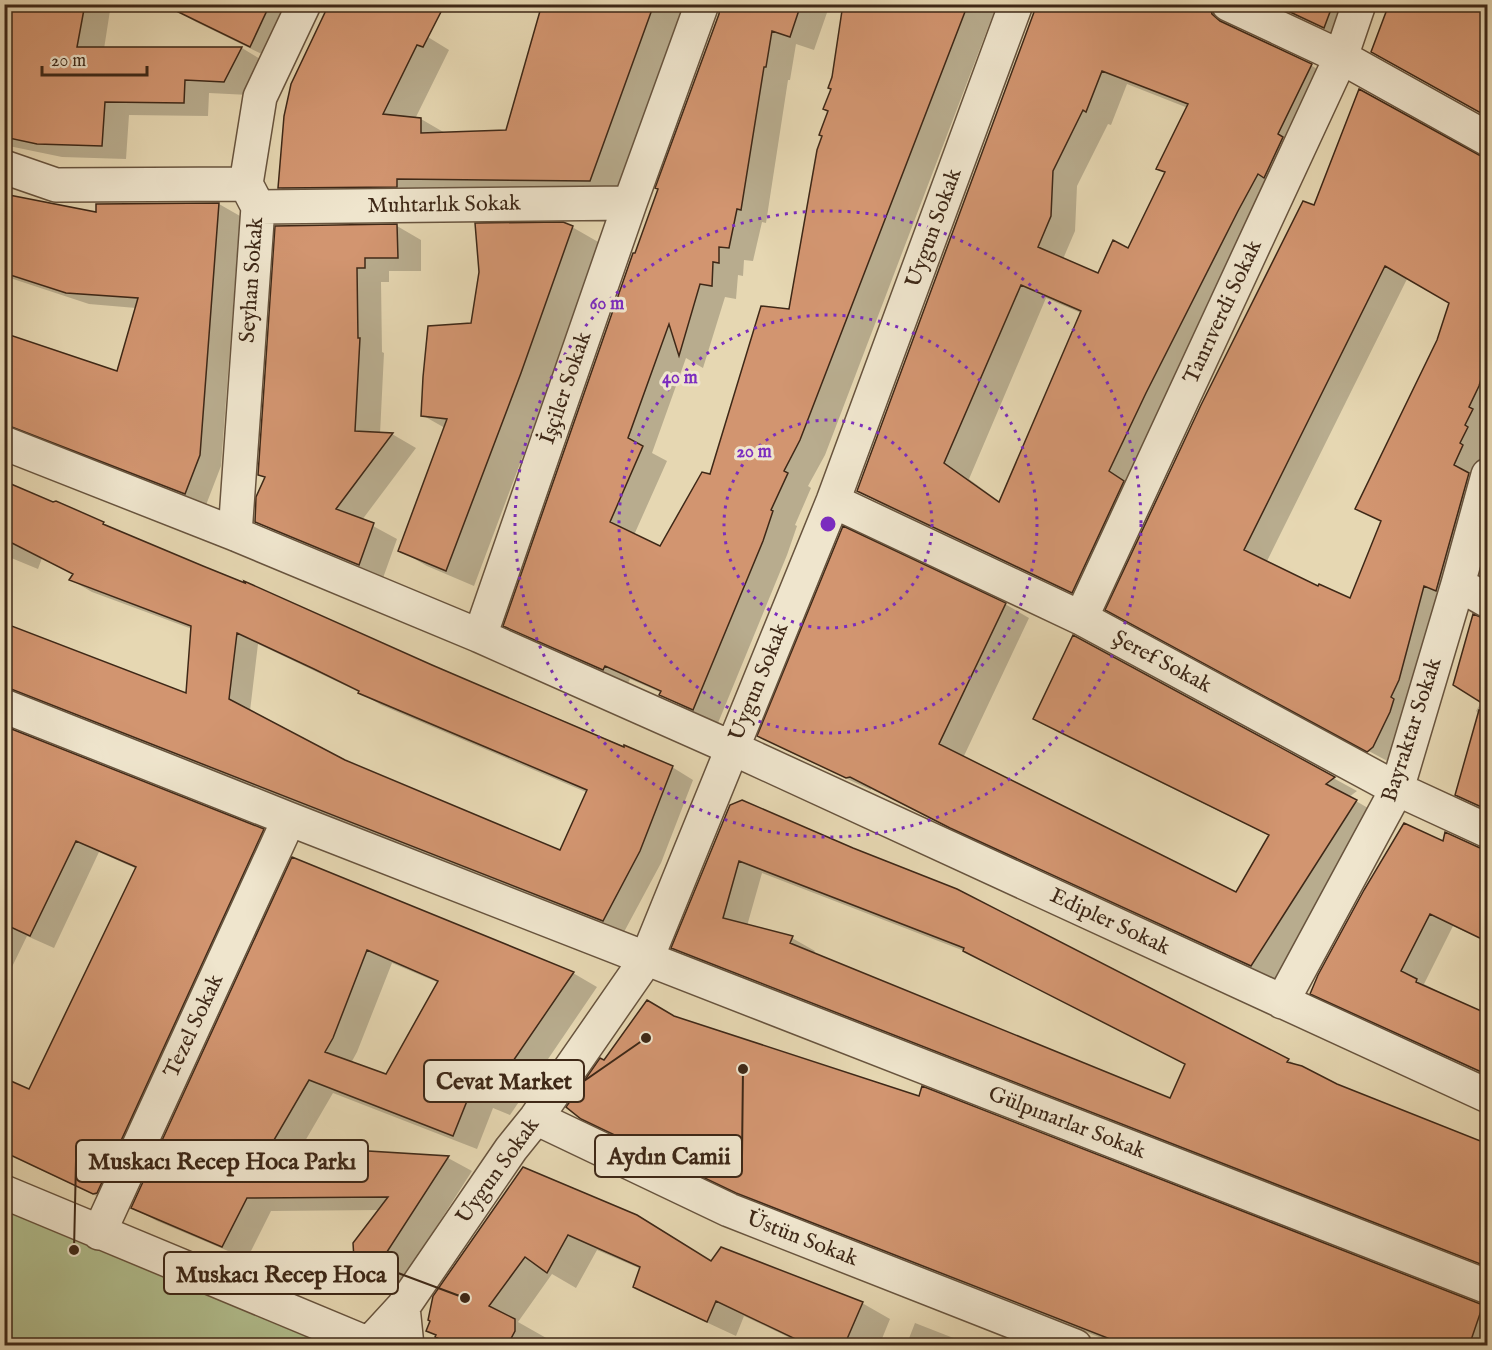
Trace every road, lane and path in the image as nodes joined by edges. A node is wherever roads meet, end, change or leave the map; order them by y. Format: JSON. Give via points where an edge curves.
{"nodes":[{"id":1,"x":304,"y":4,"type":"edge"},
{"id":2,"x":702,"y":4,"type":"edge"},
{"id":3,"x":1016,"y":4,"type":"edge"},
{"id":4,"x":1228,"y":4,"type":"edge"},
{"id":5,"x":1359,"y":4,"type":"edge"},
{"id":6,"x":1341,"y":57,"type":"junction"},
{"id":7,"x":1488,"y":139,"type":"edge"},
{"id":8,"x":4,"y":167,"type":"edge"},
{"id":9,"x":252,"y":195,"type":"junction"},
{"id":10,"x":630,"y":203,"type":"junction"},
{"id":11,"x":4,"y":443,"type":"edge"},
{"id":12,"x":1488,"y":475,"type":"edge"},
{"id":13,"x":833,"y":501,"type":"junction"},
{"id":14,"x":235,"y":534,"type":"junction"},
{"id":15,"x":1458,"y":584,"type":"junction"},
{"id":16,"x":1488,"y":601,"type":"edge"},
{"id":17,"x":1081,"y":618,"type":"junction"},
{"id":18,"x":480,"y":636,"type":"junction"},
{"id":19,"x":4,"y":706,"type":"edge"},
{"id":20,"x":732,"y":748,"type":"junction"},
{"id":21,"x":1397,"y":789,"type":"junction"},
{"id":22,"x":289,"y":819,"type":"junction"},
{"id":23,"x":1488,"y":831,"type":"edge"},
{"id":24,"x":647,"y":958,"type":"junction"},
{"id":25,"x":1282,"y":1002,"type":"junction"},
{"id":26,"x":1488,"y":1096,"type":"edge"},
{"id":27,"x":536,"y":1118,"type":"junction"},
{"id":28,"x":4,"y":1192,"type":"edge"},
{"id":29,"x":99,"y":1233,"type":"junction"},
{"id":30,"x":1488,"y":1287,"type":"edge"},
{"id":31,"x":403,"y":1307,"type":"junction"},
{"id":32,"x":371,"y":1345,"type":"edge"},
{"id":33,"x":407,"y":1346,"type":"edge"},
{"id":34,"x":1075,"y":1346,"type":"edge"}],
"edges":[{"from":1,"to":9,"type":"street","name":"Seyhan Sokak","via":[[260,97]]},
{"from":2,"to":10,"type":"street","name":"İşçiler Sokak"},
{"from":3,"to":13,"type":"street","name":"Uygun Sokak"},
{"from":4,"to":6,"type":"street"},
{"from":5,"to":6,"type":"street","name":"Tanrıverdi Sokak"},
{"from":6,"to":7,"type":"street"},
{"from":6,"to":17,"type":"street","name":"Tanrıverdi Sokak"},
{"from":8,"to":9,"type":"street","name":"Muhtarlık Sokak","via":[[56,185]]},
{"from":9,"to":10,"type":"street","name":"Muhtarlık Sokak"},
{"from":9,"to":14,"type":"street","name":"Seyhan Sokak"},
{"from":10,"to":18,"type":"street","name":"İşçiler Sokak"},
{"from":11,"to":14,"type":"street","name":"Edipler Sokak"},
{"from":12,"to":15,"type":"street","name":"Bayraktar Sokak"},
{"from":13,"to":17,"type":"street","name":"Şeref Sokak"},
{"from":13,"to":20,"type":"street","name":"Uygun Sokak"},
{"from":14,"to":18,"type":"street","name":"Edipler Sokak"},
{"from":15,"to":16,"type":"street"},
{"from":15,"to":21,"type":"street","name":"Bayraktar Sokak"},
{"from":17,"to":21,"type":"street","name":"Şeref Sokak"},
{"from":18,"to":20,"type":"street","name":"Edipler Sokak"},
{"from":19,"to":22,"type":"street","name":"Gülpınarlar Sokak"},
{"from":20,"to":24,"type":"street","name":"Uygun Sokak"},
{"from":20,"to":25,"type":"street","name":"Edipler Sokak"},
{"from":21,"to":23,"type":"street","name":"Şeref Sokak"},
{"from":21,"to":25,"type":"street","name":"Bayraktar Sokak"},
{"from":22,"to":24,"type":"street","name":"Gülpınarlar Sokak"},
{"from":22,"to":29,"type":"street","name":"Tezel Sokak"},
{"from":24,"to":27,"type":"street","name":"Uygun Sokak"},
{"from":24,"to":30,"type":"street","name":"Gülpınarlar Sokak"},
{"from":25,"to":26,"type":"street","name":"Edipler Sokak"},
{"from":27,"to":31,"type":"street","name":"Uygun Sokak"},
{"from":27,"to":34,"type":"street","name":"Üstün Sokak","via":[[729,1210]]},
{"from":28,"to":29,"type":"street"},
{"from":29,"to":32,"type":"street"},
{"from":31,"to":32,"type":"street","name":"Uygun Sokak"},
{"from":31,"to":33,"type":"street"}]}
